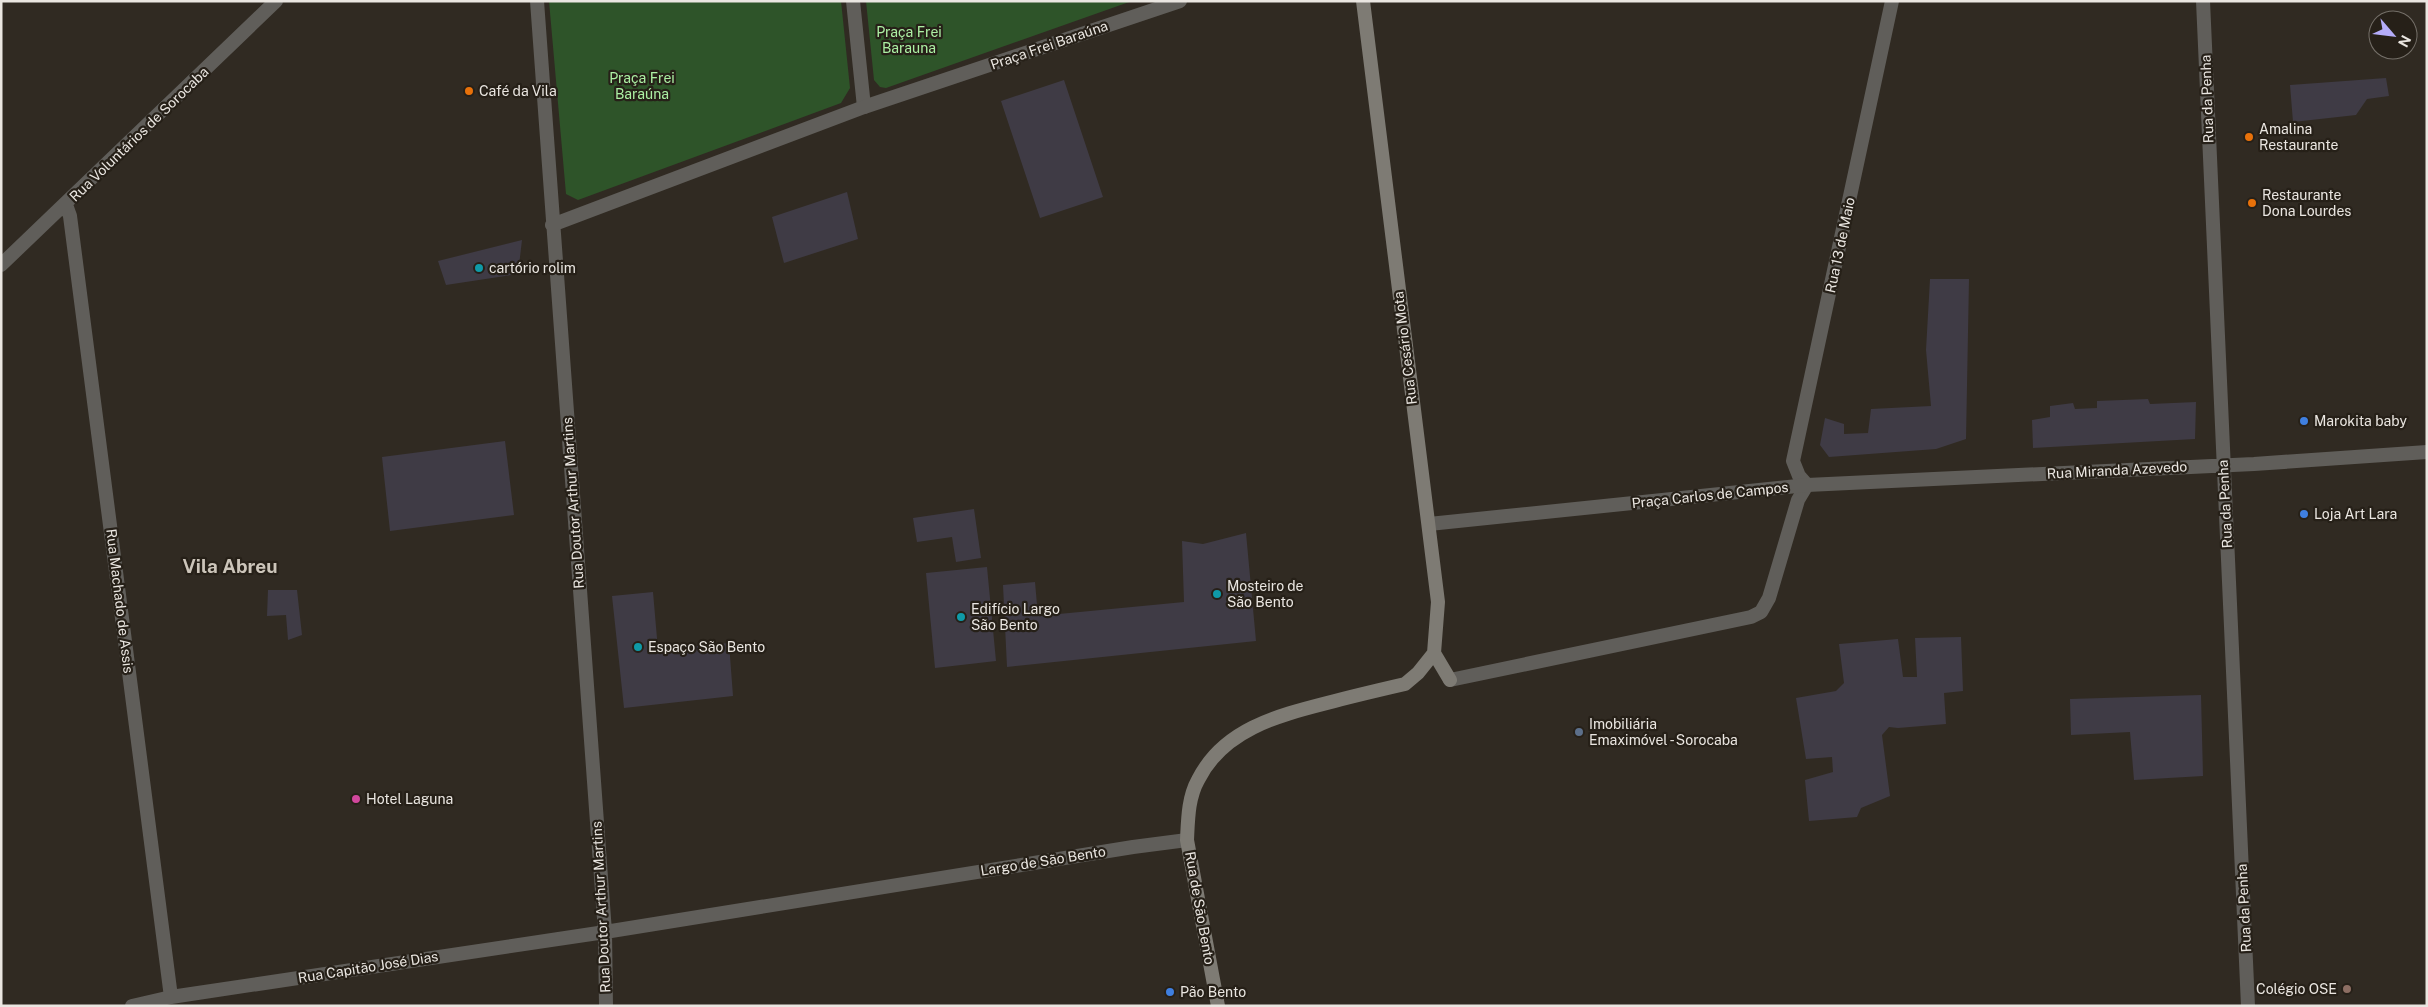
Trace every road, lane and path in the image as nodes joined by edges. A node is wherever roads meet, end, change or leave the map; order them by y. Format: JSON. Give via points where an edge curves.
{"nodes":[{"id":1,"x":276,"y":1,"type":"edge"},
{"id":2,"x":537,"y":1,"type":"edge"},
{"id":3,"x":853,"y":1,"type":"edge"},
{"id":4,"x":1180,"y":1,"type":"edge"},
{"id":5,"x":1362,"y":1,"type":"edge"},
{"id":6,"x":1892,"y":1,"type":"edge"},
{"id":7,"x":2203,"y":1,"type":"edge"},
{"id":8,"x":864,"y":107,"type":"junction"},
{"id":9,"x":66,"y":205,"type":"junction"},
{"id":10,"x":552,"y":225,"type":"junction"},
{"id":11,"x":1,"y":265,"type":"edge"},
{"id":12,"x":2427,"y":452,"type":"edge"},
{"id":13,"x":2223,"y":465,"type":"junction"},
{"id":14,"x":1807,"y":485,"type":"junction"},
{"id":15,"x":1429,"y":524,"type":"junction"},
{"id":16,"x":1434,"y":653,"type":"junction"},
{"id":17,"x":1450,"y":680,"type":"joint"},
{"id":18,"x":1187,"y":840,"type":"junction"},
{"id":19,"x":605,"y":932,"type":"junction"},
{"id":20,"x":171,"y":997,"type":"junction"},
{"id":21,"x":132,"y":1006,"type":"edge"},
{"id":22,"x":606,"y":1006,"type":"edge"},
{"id":23,"x":1218,"y":1006,"type":"edge"},
{"id":24,"x":2248,"y":1006,"type":"edge"}],
"edges":[{"from":1,"to":9,"type":"street","name":"Rua Voluntários de Sorocaba"},
{"from":2,"to":10,"type":"street","name":"Rua Doutor Arthur Martins"},
{"from":3,"to":8,"type":"street"},
{"from":4,"to":8,"type":"street","name":"Praça Frei Baraúna"},
{"from":5,"to":15,"type":"main road","name":"Rua Cesário Mota"},
{"from":6,"to":14,"type":"street","name":"Rua 13 de Maio","via":[[1793,461]]},
{"from":7,"to":13,"type":"street","name":"Rua da Penha"},
{"from":8,"to":10,"type":"street","name":"Praça Frei Baraúna"},
{"from":9,"to":11,"type":"street","name":"Rua Voluntários de Sorocaba"},
{"from":9,"to":20,"type":"street","name":"Rua Machado de Assis","via":[[70,216]]},
{"from":10,"to":19,"type":"street","name":"Rua Doutor Arthur Martins"},
{"from":12,"to":13,"type":"street","name":"Rua Miranda Azevedo"},
{"from":13,"to":14,"type":"street","name":"Rua Miranda Azevedo"},
{"from":13,"to":24,"type":"street","name":"Rua da Penha"},
{"from":14,"to":15,"type":"street","name":"Praça Carlos de Campos"},
{"from":14,"to":17,"type":"street","name":"Praça Carlos de Campos","via":[[1798,500],[1769,598],[1761,612],[1751,617]]},
{"from":15,"to":16,"type":"main road","name":"Rua Cesário Mota","via":[[1438,602]]},
{"from":16,"to":17,"type":"main road"},
{"from":16,"to":18,"type":"main road","via":[[1405,684],[1279,715],[1243,731],[1223,747],[1197,781],[1188,816]]},
{"from":18,"to":19,"type":"street","name":"Largo de São Bento"},
{"from":18,"to":23,"type":"main road","name":"Rua de São Bento"},
{"from":19,"to":20,"type":"street","name":"Rua Capitão José Dias"},
{"from":19,"to":22,"type":"street","name":"Rua Doutor Arthur Martins"},
{"from":20,"to":21,"type":"street","name":"Rua Capitão José Dias"}]}
